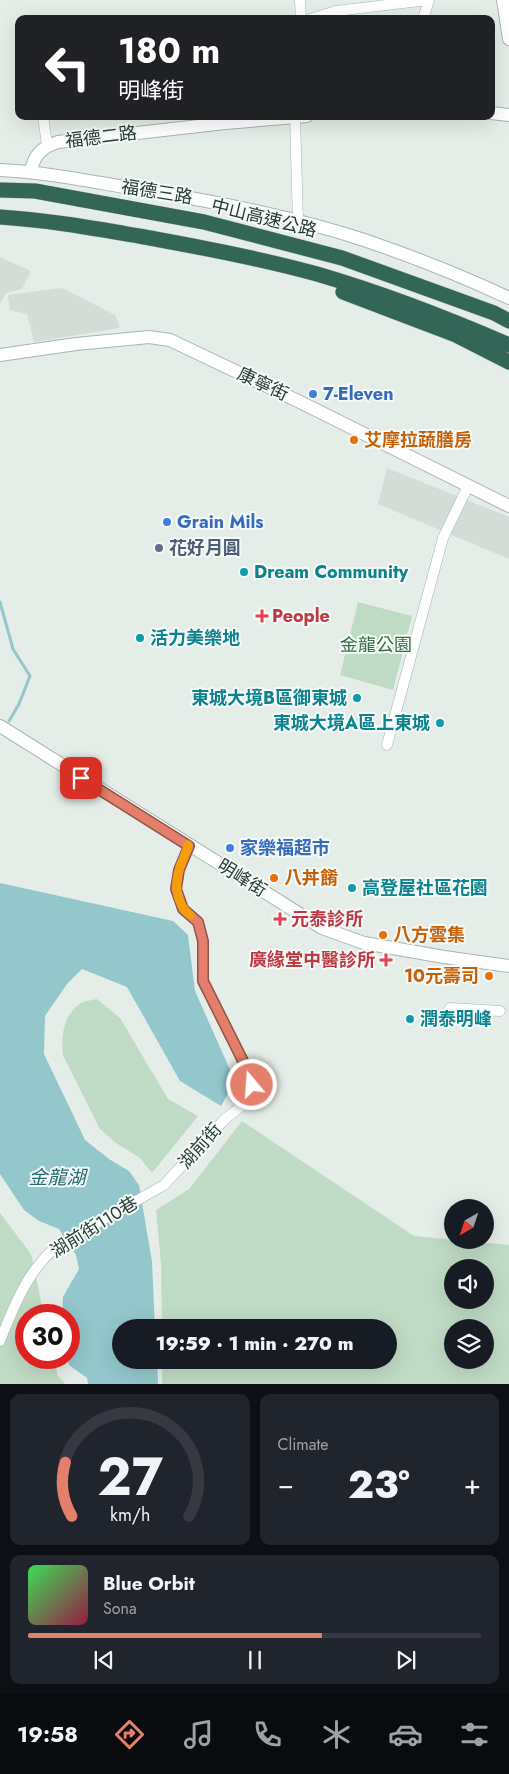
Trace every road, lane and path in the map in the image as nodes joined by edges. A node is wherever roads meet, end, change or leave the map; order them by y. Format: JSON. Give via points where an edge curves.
{"nodes":[{"id":1,"x":300,"y":0,"type":"edge"},
{"id":2,"x":428,"y":0,"type":"edge"},
{"id":3,"x":502,"y":0,"type":"edge"},
{"id":4,"x":301,"y":15,"type":"edge"},
{"id":5,"x":323,"y":15,"type":"edge"},
{"id":6,"x":424,"y":15,"type":"edge"},
{"id":7,"x":509,"y":39,"type":"edge"},
{"id":8,"x":495,"y":113,"type":"edge"},
{"id":9,"x":509,"y":115,"type":"edge"},
{"id":10,"x":44,"y":120,"type":"edge"},
{"id":11,"x":255,"y":120,"type":"edge"},
{"id":12,"x":301,"y":120,"type":"edge"},
{"id":13,"x":47,"y":145,"type":"junction"},
{"id":14,"x":0,"y":170,"type":"edge"},
{"id":15,"x":31,"y":171,"type":"junction"},
{"id":16,"x":0,"y":190,"type":"edge"},
{"id":17,"x":0,"y":217,"type":"edge"},
{"id":18,"x":298,"y":222,"type":"junction"},
{"id":19,"x":272,"y":264,"type":"junction"},
{"id":20,"x":509,"y":298,"type":"edge"},
{"id":21,"x":509,"y":321,"type":"edge"},
{"id":22,"x":509,"y":345,"type":"edge"},
{"id":23,"x":0,"y":355,"type":"edge"},
{"id":24,"x":509,"y":362,"type":"edge"},
{"id":25,"x":468,"y":486,"type":"junction"},
{"id":26,"x":509,"y":506,"type":"edge"},
{"id":27,"x":0,"y":726,"type":"edge"},
{"id":28,"x":387,"y":746,"type":"dead end"},
{"id":29,"x":189,"y":846,"type":"junction"},
{"id":30,"x":509,"y":966,"type":"edge"},
{"id":31,"x":450,"y":1008,"type":"dead end"},
{"id":32,"x":500,"y":1011,"type":"dead end"},
{"id":33,"x":147,"y":1195,"type":"joint"},
{"id":34,"x":0,"y":1341,"type":"edge"}],
"edges":[{"from":1,"to":4,"type":"street"},
{"from":2,"to":5,"type":"street"},
{"from":2,"to":6,"type":"street"},
{"from":3,"to":7,"type":"street"},
{"from":8,"to":9,"type":"street"},
{"from":10,"to":13,"type":"street"},
{"from":11,"to":13,"type":"street","name":"福德二路"},
{"from":12,"to":18,"type":"street"},
{"from":13,"to":15,"type":"street","name":"福德二路","via":[[33,160]]},
{"from":14,"to":15,"type":"street","name":"福德三路"},
{"from":15,"to":18,"type":"street","name":"福德三路","via":[[200,199]]},
{"from":16,"to":21,"type":"highway","name":"中山高速公路","via":[[35,191],[204,222],[315,250]]},
{"from":17,"to":19,"type":"highway","via":[[47,220],[206,248]]},
{"from":18,"to":20,"type":"street","name":"福德三路","via":[[440,267]]},
{"from":19,"to":22,"type":"highway","via":[[358,287]]},
{"from":19,"to":24,"type":"highway","via":[[456,335]]},
{"from":23,"to":25,"type":"street","name":"康寧街","via":[[149,337],[170,340]]},
{"from":25,"to":26,"type":"street","name":"康寧街"},
{"from":25,"to":28,"type":"street","via":[[442,538]]},
{"from":27,"to":29,"type":"street","name":"明峰街"},
{"from":29,"to":30,"type":"street","name":"明峰街","via":[[322,928],[364,943]]},
{"from":29,"to":33,"type":"street","name":"湖前街","via":[[179,870],[176,889],[183,909],[198,922],[203,941],[203,981],[252,1085],[242,1106],[225,1119],[164,1185]]},
{"from":31,"to":32,"type":"street"},
{"from":33,"to":34,"type":"street","name":"湖前街110巷","via":[[49,1252],[14,1306]]}]}
